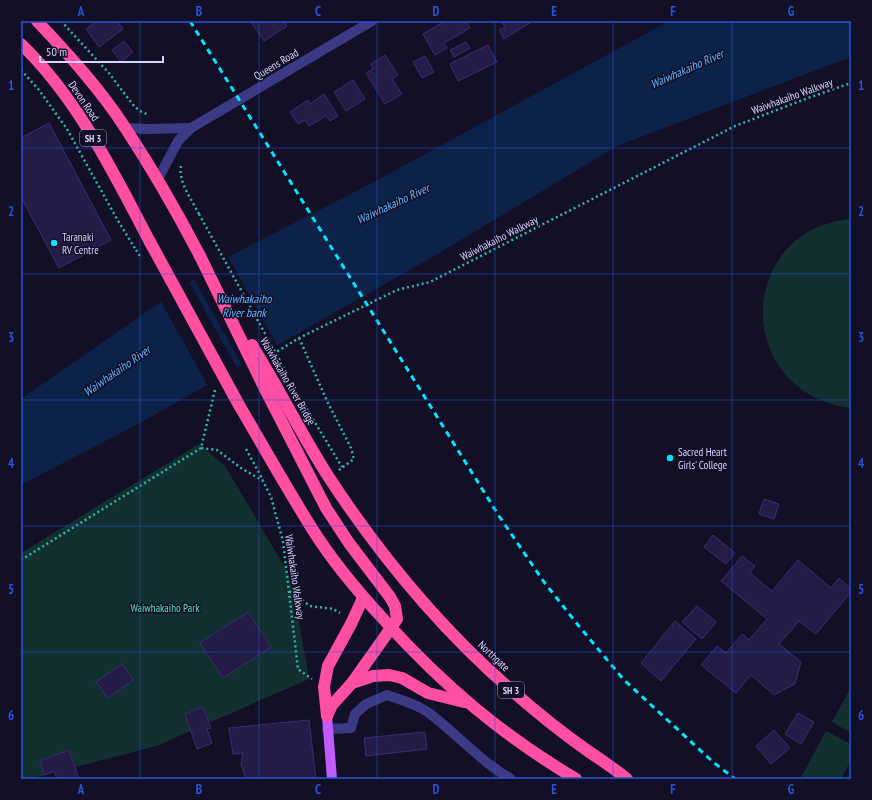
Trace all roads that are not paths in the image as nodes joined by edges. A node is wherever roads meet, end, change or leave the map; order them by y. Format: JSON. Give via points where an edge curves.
{"nodes":[{"id":1,"x":37,"y":21,"type":"edge"},
{"id":2,"x":372,"y":21,"type":"edge"},
{"id":3,"x":21,"y":44,"type":"edge"},
{"id":4,"x":126,"y":128,"type":"junction"},
{"id":5,"x":191,"y":128,"type":"junction"},
{"id":6,"x":158,"y":180,"type":"junction"},
{"id":7,"x":270,"y":387,"type":"junction"},
{"id":8,"x":409,"y":585,"type":"joint"},
{"id":9,"x":363,"y":598,"type":"junction"},
{"id":10,"x":391,"y":628,"type":"junction"},
{"id":11,"x":352,"y":683,"type":"junction"},
{"id":12,"x":467,"y":703,"type":"junction"},
{"id":13,"x":327,"y":716,"type":"junction"},
{"id":14,"x":327,"y":729,"type":"junction"},
{"id":15,"x":332,"y":779,"type":"edge"},
{"id":16,"x":511,"y":779,"type":"edge"},
{"id":17,"x":576,"y":779,"type":"edge"},
{"id":18,"x":627,"y":779,"type":"edge"}],
"edges":[{"from":1,"to":4,"type":"highway","name":"Devon Road","via":[[68,54]]},
{"from":2,"to":5,"type":"street","name":"Queens Road"},
{"from":3,"to":9,"type":"highway","name":"Devon Road","number":"SH 3","bridge":true,"via":[[60,88],[85,126],[110,167],[239,404],[312,528]]},
{"from":4,"to":5,"type":"street","name":"Queens Road"},
{"from":4,"to":6,"type":"highway","name":"Devon Road"},
{"from":5,"to":6,"type":"street","name":"Queens Road","via":[[178,141]]},
{"from":6,"to":7,"type":"highway","bridge":true},
{"from":7,"to":8,"type":"highway","name":"Waiwhakaiho River Bridge","number":"SH 3","via":[[328,476],[378,547]]},
{"from":7,"to":10,"type":"highway","via":[[326,508],[395,606],[397,619]]},
{"from":8,"to":18,"type":"highway","name":"Northgate","number":"SH 3","via":[[473,655],[510,688],[547,720]]},
{"from":9,"to":10,"type":"highway","number":"SH 3"},
{"from":9,"to":13,"type":"highway","via":[[328,666],[324,687]]},
{"from":10,"to":11,"type":"highway"},
{"from":10,"to":12,"type":"highway","number":"SH 3"},
{"from":11,"to":12,"type":"highway","via":[[372,676],[390,675],[402,678],[428,693]]},
{"from":11,"to":13,"type":"highway","via":[[332,705]]},
{"from":12,"to":17,"type":"highway","number":"SH 3","via":[[541,758]]},
{"from":13,"to":14,"type":"main road"},
{"from":14,"to":15,"type":"main road"},
{"from":14,"to":16,"type":"street","via":[[351,728],[355,714],[366,704],[387,695],[410,702],[428,713],[494,769]]}]}
